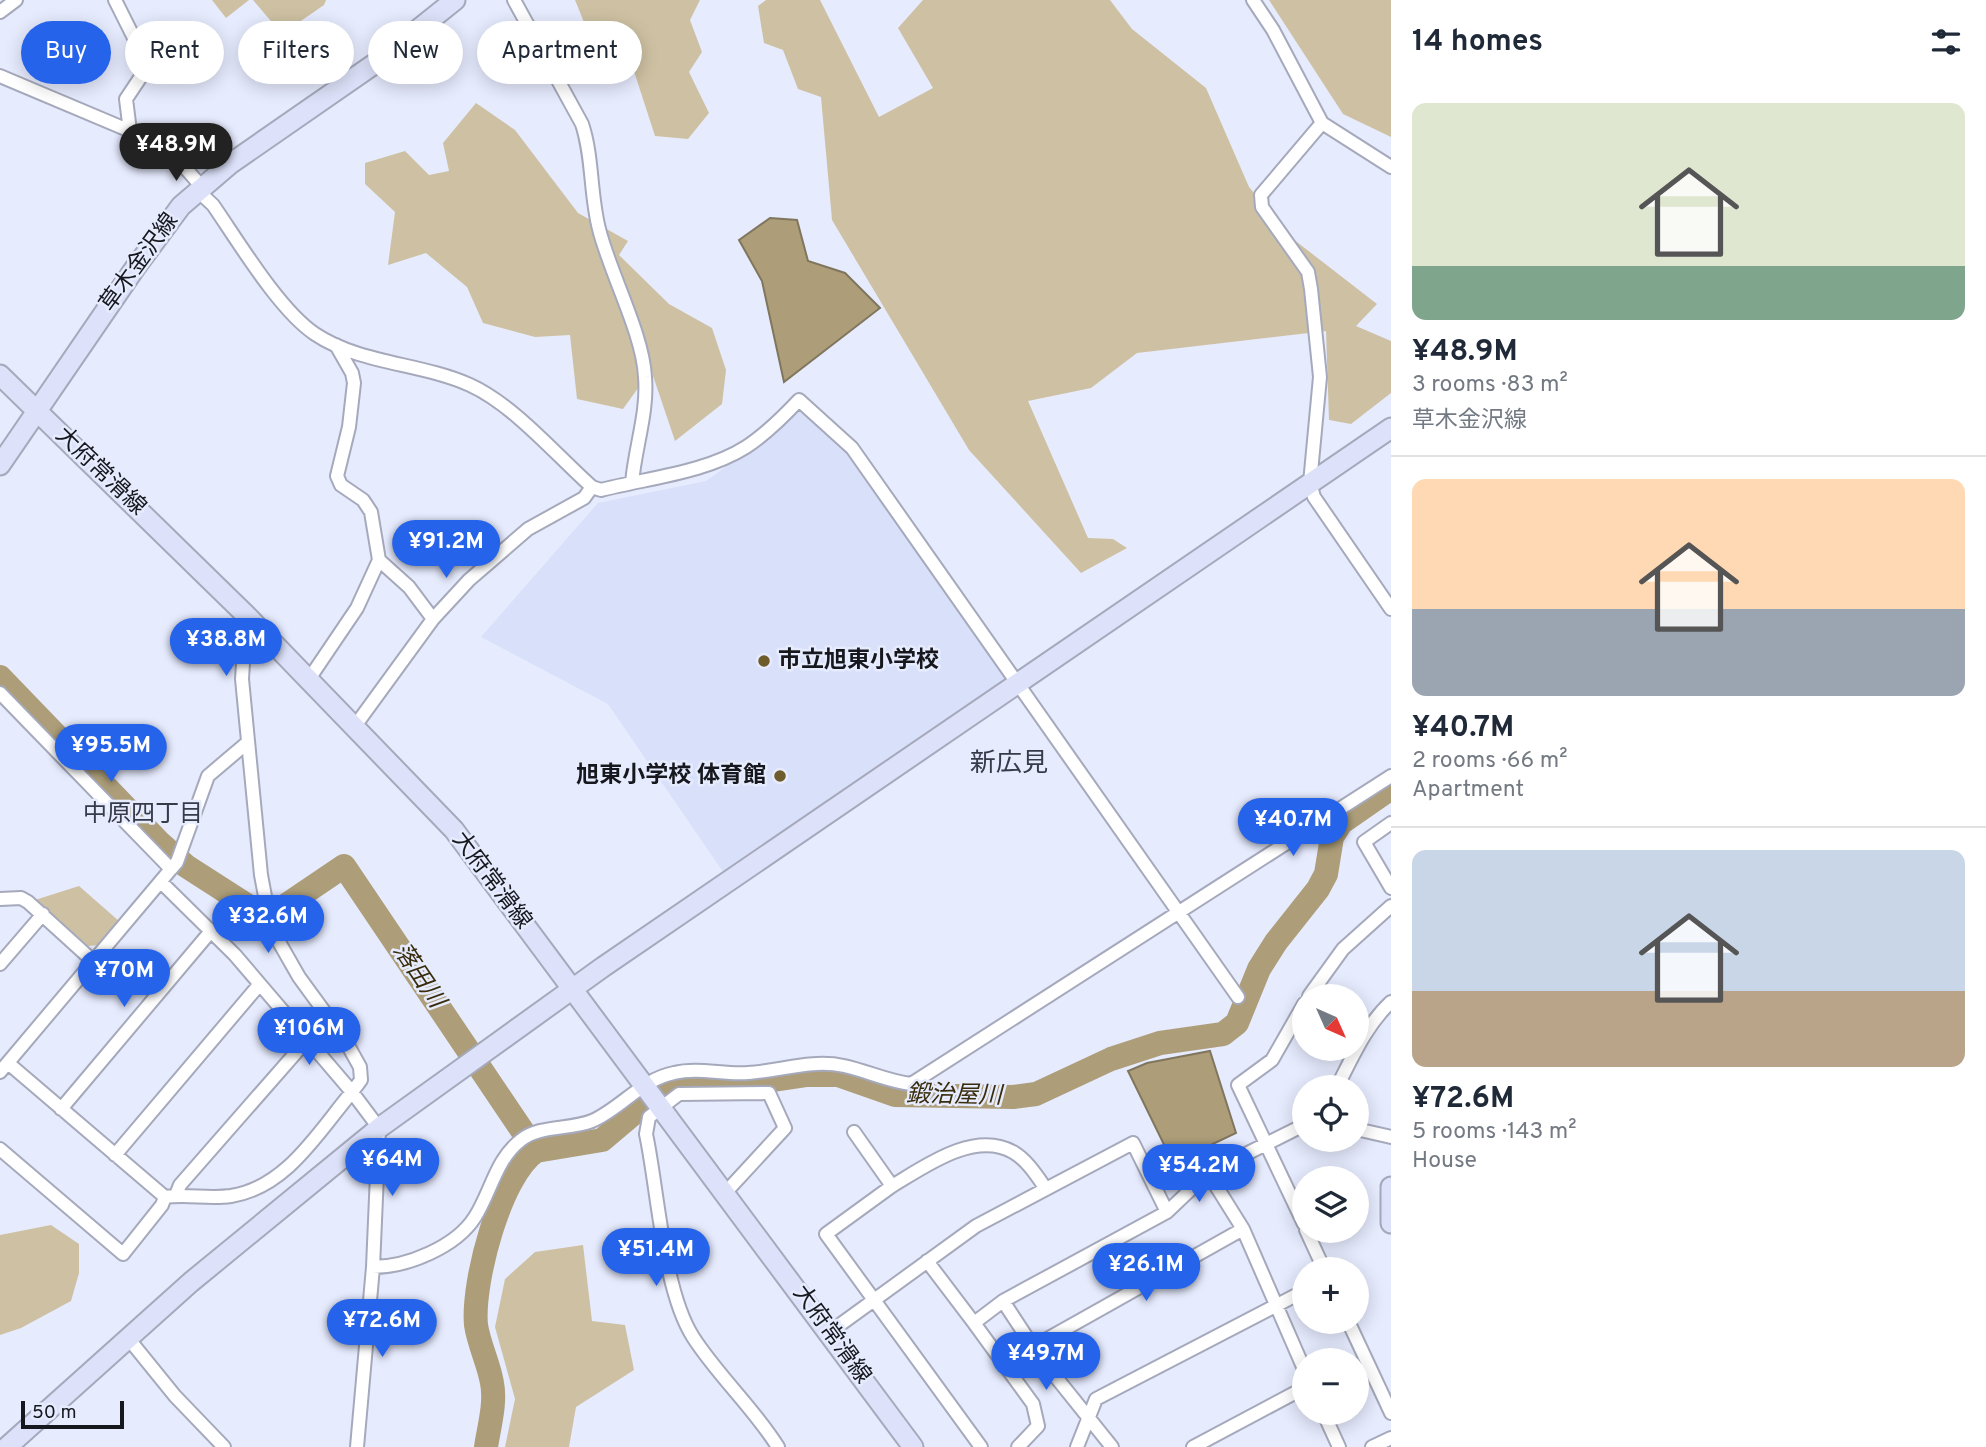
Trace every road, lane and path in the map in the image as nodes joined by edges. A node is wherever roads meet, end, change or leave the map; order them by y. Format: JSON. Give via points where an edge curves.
{"nodes":[{"id":1,"x":16,"y":0,"type":"edge"},
{"id":2,"x":115,"y":0,"type":"edge"},
{"id":3,"x":455,"y":0,"type":"edge"},
{"id":4,"x":514,"y":0,"type":"edge"},
{"id":5,"x":1253,"y":0,"type":"edge"},
{"id":6,"x":0,"y":12,"type":"edge"},
{"id":7,"x":0,"y":76,"type":"edge"},
{"id":8,"x":1322,"y":123,"type":"junction"},
{"id":9,"x":130,"y":131,"type":"junction"},
{"id":10,"x":1391,"y":167,"type":"edge"},
{"id":11,"x":200,"y":189,"type":"junction"},
{"id":12,"x":336,"y":345,"type":"junction"},
{"id":13,"x":0,"y":375,"type":"edge"},
{"id":14,"x":37,"y":410,"type":"junction"},
{"id":15,"x":1391,"y":428,"type":"edge"},
{"id":16,"x":0,"y":465,"type":"edge"},
{"id":17,"x":632,"y":482,"type":"junction"},
{"id":18,"x":1310,"y":483,"type":"junction"},
{"id":19,"x":592,"y":487,"type":"junction"},
{"id":20,"x":379,"y":560,"type":"junction"},
{"id":21,"x":1391,"y":609,"type":"edge"},
{"id":22,"x":246,"y":615,"type":"junction"},
{"id":23,"x":433,"y":620,"type":"junction"},
{"id":24,"x":309,"y":679,"type":"junction"},
{"id":25,"x":1018,"y":685,"type":"junction"},
{"id":26,"x":0,"y":693,"type":"edge"},
{"id":27,"x":355,"y":726,"type":"junction"},
{"id":28,"x":248,"y":742,"type":"junction"},
{"id":29,"x":1391,"y":776,"type":"edge"},
{"id":30,"x":1391,"y":823,"type":"edge"},
{"id":31,"x":171,"y":869,"type":"junction"},
{"id":32,"x":162,"y":883,"type":"junction"},
{"id":33,"x":1391,"y":888,"type":"edge"},
{"id":34,"x":0,"y":899,"type":"edge"},
{"id":35,"x":1391,"y":906,"type":"edge"},
{"id":36,"x":43,"y":914,"type":"junction"},
{"id":37,"x":1177,"y":914,"type":"junction"},
{"id":38,"x":211,"y":931,"type":"junction"},
{"id":39,"x":93,"y":961,"type":"junction"},
{"id":40,"x":0,"y":964,"type":"edge"},
{"id":41,"x":1317,"y":984,"type":"edge"},
{"id":42,"x":259,"y":985,"type":"junction"},
{"id":43,"x":571,"y":990,"type":"junction"},
{"id":44,"x":1238,"y":997,"type":"dead end"},
{"id":45,"x":1391,"y":1002,"type":"edge"},
{"id":46,"x":1292,"y":1025,"type":"edge"},
{"id":47,"x":307,"y":1040,"type":"junction"},
{"id":48,"x":4,"y":1068,"type":"edge"},
{"id":49,"x":1342,"y":1075,"type":"edge"},
{"id":50,"x":352,"y":1091,"type":"junction"},
{"id":51,"x":653,"y":1097,"type":"junction"},
{"id":52,"x":61,"y":1109,"type":"junction"},
{"id":53,"x":379,"y":1128,"type":"junction"},
{"id":54,"x":854,"y":1132,"type":"dead end"},
{"id":55,"x":1292,"y":1132,"type":"edge"},
{"id":56,"x":1369,"y":1132,"type":"edge"},
{"id":57,"x":1391,"y":1137,"type":"edge"},
{"id":58,"x":1268,"y":1145,"type":"junction"},
{"id":59,"x":0,"y":1149,"type":"edge"},
{"id":60,"x":115,"y":1155,"type":"junction"},
{"id":61,"x":1209,"y":1173,"type":"junction"},
{"id":62,"x":892,"y":1186,"type":"junction"},
{"id":63,"x":1391,"y":1187,"type":"edge"},
{"id":64,"x":1046,"y":1189,"type":"junction"},
{"id":65,"x":726,"y":1192,"type":"junction"},
{"id":66,"x":171,"y":1196,"type":"junction"},
{"id":67,"x":1292,"y":1198,"type":"edge"},
{"id":68,"x":1167,"y":1212,"type":"junction"},
{"id":69,"x":1391,"y":1223,"type":"edge"},
{"id":70,"x":1243,"y":1229,"type":"junction"},
{"id":71,"x":928,"y":1262,"type":"junction"},
{"id":72,"x":373,"y":1267,"type":"junction"},
{"id":73,"x":1292,"y":1297,"type":"edge"},
{"id":74,"x":1003,"y":1301,"type":"junction"},
{"id":75,"x":872,"y":1302,"type":"junction"},
{"id":76,"x":1274,"y":1306,"type":"junction"},
{"id":77,"x":974,"y":1323,"type":"junction"},
{"id":78,"x":830,"y":1332,"type":"junction"},
{"id":79,"x":1354,"y":1334,"type":"edge"},
{"id":80,"x":128,"y":1338,"type":"junction"},
{"id":81,"x":1033,"y":1347,"type":"junction"},
{"id":82,"x":1294,"y":1348,"type":"edge"},
{"id":83,"x":1292,"y":1394,"type":"edge"},
{"id":84,"x":1391,"y":1413,"type":"edge"},
{"id":85,"x":1088,"y":1415,"type":"junction"},
{"id":86,"x":1329,"y":1425,"type":"edge"},
{"id":87,"x":1391,"y":1438,"type":"edge"},
{"id":88,"x":7,"y":1447,"type":"edge"},
{"id":89,"x":224,"y":1447,"type":"edge"},
{"id":90,"x":357,"y":1447,"type":"edge"},
{"id":91,"x":778,"y":1447,"type":"edge"},
{"id":92,"x":913,"y":1447,"type":"edge"},
{"id":93,"x":981,"y":1447,"type":"edge"},
{"id":94,"x":1018,"y":1447,"type":"edge"},
{"id":95,"x":1077,"y":1447,"type":"edge"},
{"id":96,"x":1112,"y":1447,"type":"edge"},
{"id":97,"x":1193,"y":1447,"type":"edge"},
{"id":98,"x":1339,"y":1447,"type":"edge"},
{"id":99,"x":1372,"y":1447,"type":"edge"}],
"edges":[{"from":1,"to":6,"type":"street"},
{"from":2,"to":9,"type":"street","via":[[148,66],[126,99]]},
{"from":3,"to":11,"type":"main road","name":"草木金沢線","via":[[380,60]]},
{"from":4,"to":17,"type":"street","via":[[582,124],[599,229],[645,373],[646,402]]},
{"from":5,"to":8,"type":"street","via":[[1288,55]]},
{"from":7,"to":9,"type":"street"},
{"from":8,"to":10,"type":"street"},
{"from":8,"to":18,"type":"street","via":[[1261,195],[1262,207],[1308,272],[1311,289],[1320,377]]},
{"from":9,"to":11,"type":"street","via":[[172,153]]},
{"from":11,"to":12,"type":"street","via":[[290,312],[313,333]]},
{"from":11,"to":14,"type":"main road","name":"草木金沢線","via":[[181,206],[135,268]]},
{"from":12,"to":19,"type":"street","via":[[472,386],[502,405]]},
{"from":12,"to":20,"type":"street","via":[[354,383],[337,476],[370,512]]},
{"from":13,"to":14,"type":"main road","name":"大府常滑線"},
{"from":14,"to":16,"type":"main road","name":"草木金沢線"},
{"from":14,"to":22,"type":"main road","name":"大府常滑線"},
{"from":15,"to":18,"type":"main road"},
{"from":17,"to":19,"type":"street","via":[[601,491]]},
{"from":17,"to":25,"type":"street","via":[[717,461],[745,447],[799,400],[852,448]]},
{"from":18,"to":21,"type":"street","via":[[1314,497]]},
{"from":18,"to":25,"type":"main road"},
{"from":19,"to":23,"type":"street","via":[[584,498],[518,537]]},
{"from":20,"to":23,"type":"street","via":[[409,587]]},
{"from":20,"to":24,"type":"street","via":[[357,608]]},
{"from":22,"to":24,"type":"main road","name":"大府常滑線"},
{"from":22,"to":28,"type":"street","via":[[241,654]]},
{"from":23,"to":27,"type":"street"},
{"from":24,"to":27,"type":"main road","name":"大府常滑線"},
{"from":25,"to":37,"type":"street"},
{"from":25,"to":43,"type":"main road"},
{"from":26,"to":31,"type":"street"},
{"from":27,"to":43,"type":"main road","name":"大府常滑線","via":[[454,830]]},
{"from":28,"to":31,"type":"street","via":[[208,776]]},
{"from":28,"to":50,"type":"street","via":[[271,928],[360,1067],[361,1080]]},
{"from":29,"to":37,"type":"street"},
{"from":30,"to":33,"type":"street","via":[[1364,842]]},
{"from":31,"to":32,"type":"street"},
{"from":32,"to":38,"type":"street"},
{"from":32,"to":39,"type":"street"},
{"from":34,"to":36,"type":"street","via":[[21,898]]},
{"from":35,"to":41,"type":"street","via":[[1343,949]]},
{"from":36,"to":39,"type":"street"},
{"from":36,"to":40,"type":"street"},
{"from":37,"to":44,"type":"street"},
{"from":37,"to":51,"type":"street","via":[[911,1084],[820,1064],[747,1073],[674,1072]]},
{"from":38,"to":42,"type":"street"},
{"from":38,"to":52,"type":"street"},
{"from":39,"to":48,"type":"street"},
{"from":42,"to":47,"type":"street"},
{"from":42,"to":60,"type":"street"},
{"from":43,"to":51,"type":"main road","name":"大府常滑線"},
{"from":43,"to":53,"type":"main road"},
{"from":45,"to":49,"type":"street","via":[[1380,1012]]},
{"from":46,"to":58,"type":"street","via":[[1272,1060],[1238,1085]]},
{"from":47,"to":50,"type":"street"},
{"from":47,"to":66,"type":"street"},
{"from":48,"to":52,"type":"street"},
{"from":50,"to":53,"type":"street"},
{"from":50,"to":66,"type":"street","via":[[287,1170],[271,1181],[230,1196]]},
{"from":51,"to":65,"type":"main road","name":"大府常滑線"},
{"from":51,"to":65,"type":"street","via":[[769,1093],[785,1128]]},
{"from":51,"to":72,"type":"street","via":[[629,1094],[594,1120],[522,1139],[506,1153],[468,1226],[412,1260]]},
{"from":51,"to":91,"type":"street","via":[[646,1134],[679,1308],[693,1336],[761,1419]]},
{"from":52,"to":60,"type":"street"},
{"from":53,"to":72,"type":"street"},
{"from":53,"to":80,"type":"main road"},
{"from":54,"to":62,"type":"street"},
{"from":55,"to":58,"type":"street"},
{"from":56,"to":57,"type":"street"},
{"from":58,"to":61,"type":"street"},
{"from":58,"to":67,"type":"street"},
{"from":59,"to":66,"type":"street","via":[[123,1254]]},
{"from":60,"to":66,"type":"street"},
{"from":61,"to":68,"type":"street"},
{"from":61,"to":70,"type":"street"},
{"from":62,"to":64,"type":"street","via":[[928,1165],[978,1146],[1012,1151]]},
{"from":62,"to":75,"type":"street","via":[[826,1234]]},
{"from":63,"to":69,"type":"main road"},
{"from":64,"to":68,"type":"street","via":[[1133,1143]]},
{"from":64,"to":71,"type":"street","via":[[976,1226]]},
{"from":65,"to":78,"type":"main road","name":"大府常滑線"},
{"from":68,"to":74,"type":"street"},
{"from":70,"to":76,"type":"street"},
{"from":70,"to":81,"type":"street"},
{"from":71,"to":75,"type":"street"},
{"from":71,"to":77,"type":"street"},
{"from":72,"to":90,"type":"street"},
{"from":73,"to":76,"type":"street"},
{"from":74,"to":77,"type":"street"},
{"from":74,"to":81,"type":"street"},
{"from":75,"to":78,"type":"street"},
{"from":75,"to":93,"type":"street"},
{"from":76,"to":82,"type":"street"},
{"from":76,"to":85,"type":"street","via":[[1096,1399]]},
{"from":77,"to":94,"type":"street","via":[[1033,1404],[1038,1426]]},
{"from":78,"to":92,"type":"main road","name":"大府常滑線"},
{"from":79,"to":84,"type":"street"},
{"from":80,"to":88,"type":"main road"},
{"from":80,"to":89,"type":"street"},
{"from":81,"to":85,"type":"street"},
{"from":83,"to":97,"type":"street"},
{"from":85,"to":95,"type":"street"},
{"from":85,"to":96,"type":"street"},
{"from":86,"to":98,"type":"street"},
{"from":87,"to":99,"type":"street"}]}
